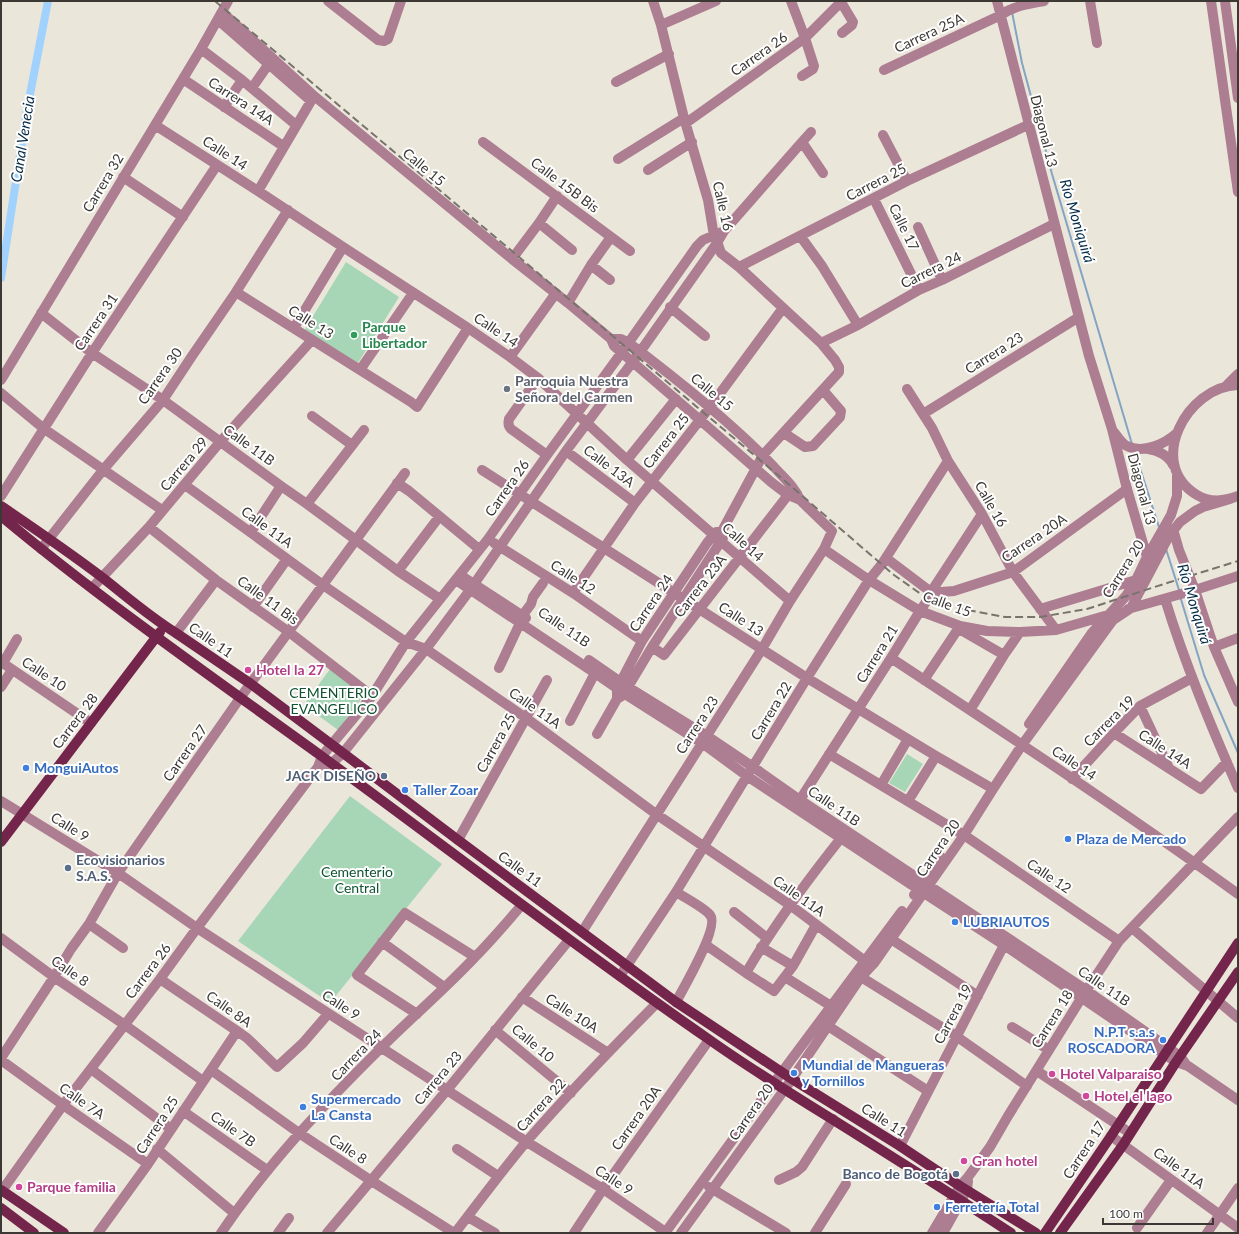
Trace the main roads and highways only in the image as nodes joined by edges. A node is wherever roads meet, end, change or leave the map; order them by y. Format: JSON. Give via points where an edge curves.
{"nodes":[{"id":1,"x":1,"y":506,"type":"edge"},
{"id":2,"x":1,"y":516,"type":"edge"},
{"id":3,"x":165,"y":626,"type":"junction"},
{"id":4,"x":156,"y":636,"type":"junction"},
{"id":5,"x":1,"y":842,"type":"edge"},
{"id":6,"x":1238,"y":943,"type":"edge"},
{"id":7,"x":1238,"y":972,"type":"edge"},
{"id":8,"x":1,"y":1191,"type":"edge"},
{"id":9,"x":1,"y":1208,"type":"edge"},
{"id":10,"x":34,"y":1233,"type":"edge"},
{"id":11,"x":64,"y":1233,"type":"edge"},
{"id":12,"x":1012,"y":1233,"type":"edge"},
{"id":13,"x":1036,"y":1233,"type":"edge"},
{"id":14,"x":1045,"y":1233,"type":"edge"},
{"id":15,"x":1060,"y":1233,"type":"edge"}],
"edges":[{"from":1,"to":3,"type":"main road","name":"Calle 11","via":[[102,577]]},
{"from":2,"to":4,"type":"main road","name":"Calle 11"},
{"from":3,"to":4,"type":"main road","name":"Carrera 28"},
{"from":3,"to":13,"type":"main road","name":"Calle 11","via":[[251,684],[676,1002],[792,1079]]},
{"from":4,"to":5,"type":"main road","name":"Carrera 28"},
{"from":4,"to":12,"type":"main road","name":"Calle 11","via":[[322,756],[521,906],[709,1040]]},
{"from":6,"to":14,"type":"main road","name":"Carrera 17"},
{"from":7,"to":15,"type":"main road","name":"Carrera 17","via":[[1123,1145]]},
{"from":8,"to":11,"type":"main road"},
{"from":9,"to":10,"type":"main road"}]}
